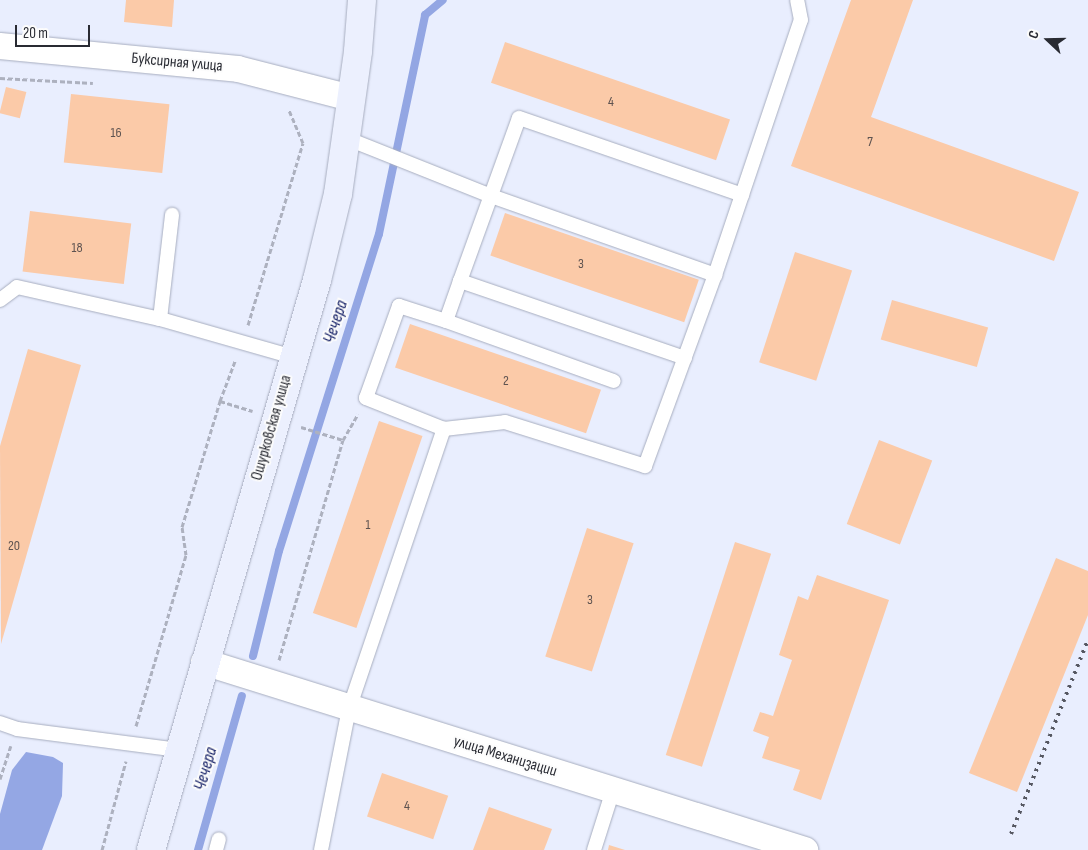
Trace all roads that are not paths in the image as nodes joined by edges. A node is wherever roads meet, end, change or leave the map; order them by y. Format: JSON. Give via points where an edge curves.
{"nodes":[{"id":1,"x":362,"y":0,"type":"edge"},
{"id":2,"x":797,"y":0,"type":"edge"},
{"id":3,"x":0,"y":46,"type":"edge"},
{"id":4,"x":351,"y":98,"type":"junction"},
{"id":5,"x":346,"y":138,"type":"junction"},
{"id":6,"x":742,"y":195,"type":"junction"},
{"id":7,"x":491,"y":196,"type":"junction"},
{"id":8,"x":172,"y":215,"type":"dead end"},
{"id":9,"x":715,"y":275,"type":"junction"},
{"id":10,"x":460,"y":281,"type":"junction"},
{"id":11,"x":0,"y":300,"type":"edge"},
{"id":12,"x":160,"y":319,"type":"junction"},
{"id":13,"x":446,"y":321,"type":"junction"},
{"id":14,"x":293,"y":357,"type":"junction"},
{"id":15,"x":685,"y":358,"type":"junction"},
{"id":16,"x":614,"y":381,"type":"dead end"},
{"id":17,"x":444,"y":429,"type":"junction"},
{"id":18,"x":204,"y":662,"type":"junction"},
{"id":19,"x":349,"y":709,"type":"junction"},
{"id":20,"x":0,"y":723,"type":"edge"},
{"id":21,"x":179,"y":750,"type":"junction"},
{"id":22,"x":613,"y":790,"type":"junction"},
{"id":23,"x":151,"y":850,"type":"edge"},
{"id":24,"x":321,"y":850,"type":"edge"},
{"id":25,"x":594,"y":850,"type":"edge"},
{"id":26,"x":805,"y":850,"type":"edge"}],
"edges":[{"from":1,"to":4,"type":"street","name":"Ошурковская улица"},
{"from":2,"to":6,"type":"lane","via":[[801,20]]},
{"from":3,"to":4,"type":"street","name":"Буксирная улица","via":[[238,69]]},
{"from":4,"to":5,"type":"street","name":"Ошурковская улица"},
{"from":5,"to":7,"type":"lane"},
{"from":5,"to":14,"type":"street","name":"Ошурковская улица","via":[[338,194]]},
{"from":6,"to":7,"type":"lane","via":[[519,118]]},
{"from":6,"to":9,"type":"lane"},
{"from":7,"to":9,"type":"lane"},
{"from":7,"to":10,"type":"lane"},
{"from":8,"to":12,"type":"lane"},
{"from":9,"to":15,"type":"lane"},
{"from":10,"to":13,"type":"lane"},
{"from":10,"to":15,"type":"lane"},
{"from":11,"to":12,"type":"lane","via":[[17,287]]},
{"from":12,"to":14,"type":"lane"},
{"from":13,"to":16,"type":"lane"},
{"from":13,"to":17,"type":"lane","via":[[399,306],[366,398]]},
{"from":14,"to":18,"type":"street","name":"Ошурковская улица"},
{"from":15,"to":17,"type":"lane","via":[[645,466],[505,422]]},
{"from":17,"to":19,"type":"lane"},
{"from":18,"to":19,"type":"street","name":"улица Механизации"},
{"from":18,"to":21,"type":"street","name":"Ошурковская улица"},
{"from":19,"to":22,"type":"street","name":"улица Механизации"},
{"from":19,"to":24,"type":"lane"},
{"from":20,"to":21,"type":"lane"},
{"from":21,"to":23,"type":"street","name":"Ошурковская улица"},
{"from":22,"to":25,"type":"lane"},
{"from":22,"to":26,"type":"street","name":"улица Механизации"}]}
